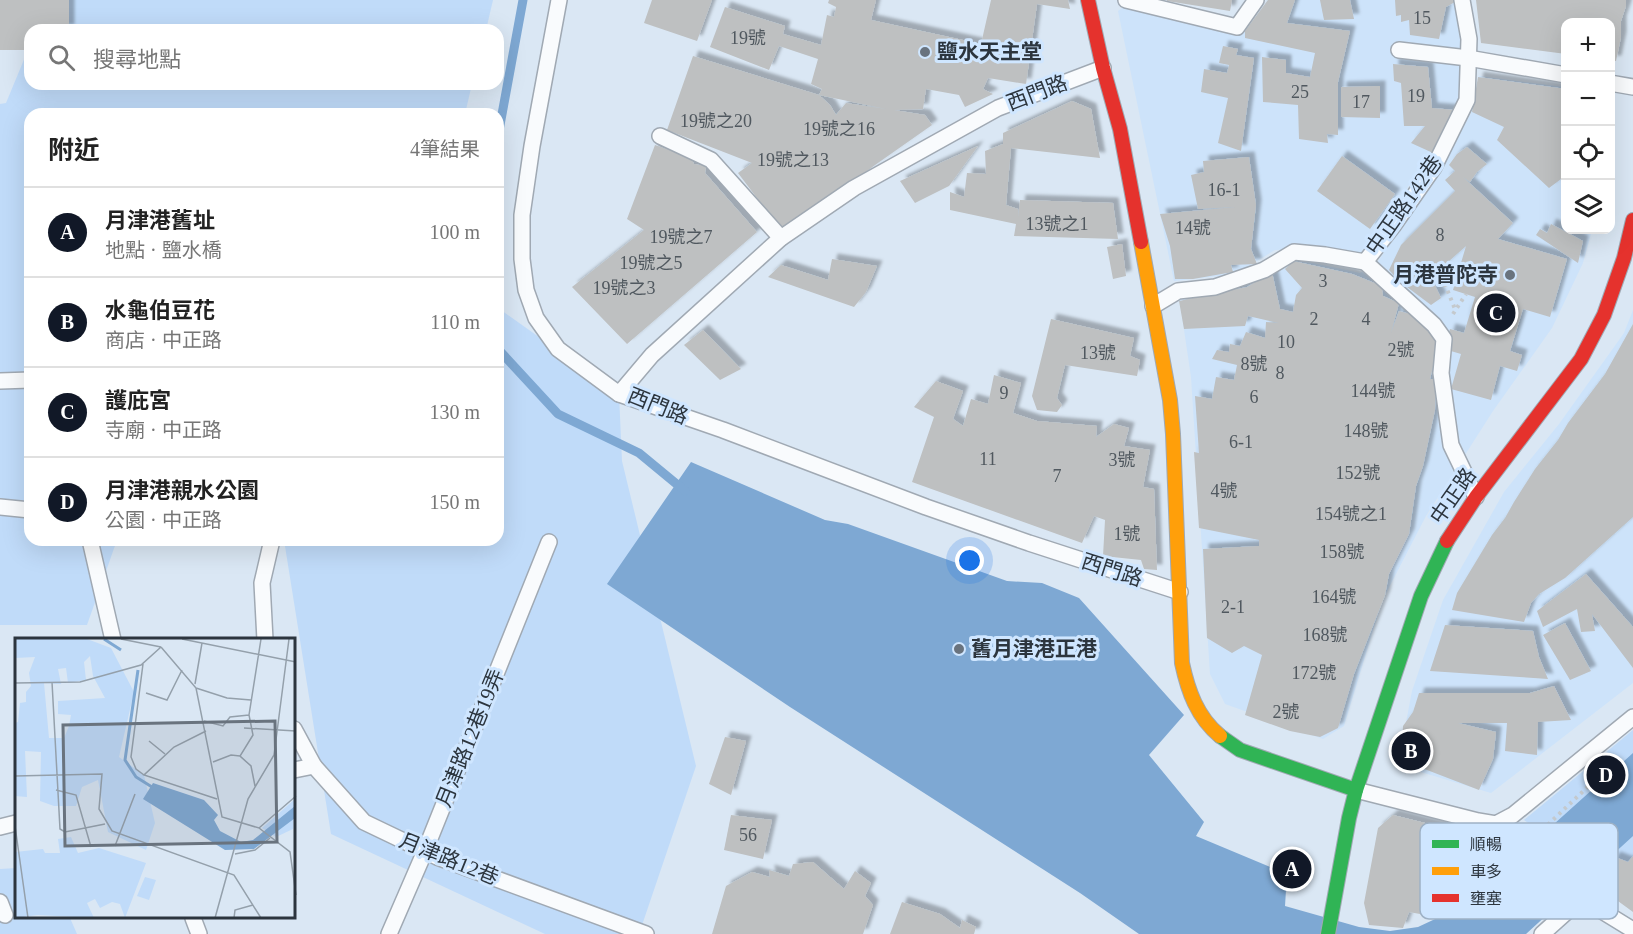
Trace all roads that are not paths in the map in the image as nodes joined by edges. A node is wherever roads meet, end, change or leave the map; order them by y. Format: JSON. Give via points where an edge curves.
{"nodes":[{"id":1,"x":559,"y":0,"type":"edge"},
{"id":2,"x":1088,"y":0,"type":"edge"},
{"id":3,"x":1126,"y":0,"type":"edge"},
{"id":4,"x":1256,"y":0,"type":"edge"},
{"id":5,"x":1462,"y":0,"type":"edge"},
{"id":6,"x":1399,"y":50,"type":"dead end"},
{"id":7,"x":1468,"y":58,"type":"junction"},
{"id":8,"x":1103,"y":68,"type":"junction"},
{"id":9,"x":1561,"y":74,"type":"edge"},
{"id":10,"x":1615,"y":84,"type":"edge"},
{"id":11,"x":1633,"y":87,"type":"edge"},
{"id":12,"x":660,"y":136,"type":"dead end"},
{"id":13,"x":1633,"y":220,"type":"edge"},
{"id":14,"x":781,"y":238,"type":"junction"},
{"id":15,"x":1365,"y":262,"type":"junction"},
{"id":16,"x":1153,"y":306,"type":"junction"},
{"id":17,"x":24,"y":380,"type":"edge"},
{"id":18,"x":0,"y":381,"type":"edge"},
{"id":19,"x":619,"y":394,"type":"junction"},
{"id":20,"x":1476,"y":497,"type":"junction"},
{"id":21,"x":0,"y":507,"type":"edge"},
{"id":22,"x":24,"y":509,"type":"edge"},
{"id":23,"x":549,"y":542,"type":"dead end"},
{"id":24,"x":91,"y":546,"type":"edge"},
{"id":25,"x":271,"y":546,"type":"edge"},
{"id":26,"x":1180,"y":592,"type":"junction"},
{"id":27,"x":113,"y":638,"type":"edge"},
{"id":28,"x":265,"y":638,"type":"edge"},
{"id":29,"x":1633,"y":717,"type":"edge"},
{"id":30,"x":296,"y":733,"type":"edge"},
{"id":31,"x":314,"y":766,"type":"junction"},
{"id":32,"x":296,"y":770,"type":"edge"},
{"id":33,"x":1356,"y":790,"type":"junction"},
{"id":34,"x":15,"y":823,"type":"edge"},
{"id":35,"x":1490,"y":823,"type":"edge"},
{"id":36,"x":1498,"y":823,"type":"edge"},
{"id":37,"x":0,"y":826,"type":"edge"},
{"id":38,"x":424,"y":851,"type":"junction"},
{"id":39,"x":193,"y":919,"type":"edge"},
{"id":40,"x":1557,"y":919,"type":"edge"},
{"id":41,"x":1615,"y":919,"type":"edge"},
{"id":42,"x":1633,"y":930,"type":"edge"},
{"id":43,"x":199,"y":934,"type":"edge"},
{"id":44,"x":389,"y":934,"type":"edge"},
{"id":45,"x":645,"y":934,"type":"edge"},
{"id":46,"x":1328,"y":934,"type":"edge"},
{"id":47,"x":1542,"y":934,"type":"edge"}],
"edges":[{"from":1,"to":19,"type":"lane","via":[[522,215],[526,290],[537,318],[558,349]]},
{"from":2,"to":8,"type":"street"},
{"from":3,"to":4,"type":"lane","via":[[1237,27]]},
{"from":5,"to":7,"type":"lane","name":"中正路142巷"},
{"from":6,"to":7,"type":"lane"},
{"from":7,"to":9,"type":"lane"},
{"from":7,"to":15,"type":"lane","name":"中正路142巷","via":[[1467,100],[1434,167]]},
{"from":8,"to":14,"type":"lane","name":"西門路","via":[[998,108],[854,188]]},
{"from":8,"to":16,"type":"street","via":[[1120,129]]},
{"from":10,"to":11,"type":"lane"},
{"from":12,"to":14,"type":"lane","via":[[711,160]]},
{"from":13,"to":20,"type":"street","name":"中正路","via":[[1604,315],[1581,359]]},
{"from":14,"to":19,"type":"lane","name":"西門路","via":[[652,355]]},
{"from":15,"to":16,"type":"lane","via":[[1294,252],[1264,270],[1215,287],[1178,291]]},
{"from":15,"to":20,"type":"lane","name":"中正路142巷","via":[[1434,325],[1444,339],[1441,373],[1451,445]]},
{"from":16,"to":26,"type":"street","via":[[1170,399]]},
{"from":17,"to":18,"type":"lane"},
{"from":19,"to":26,"type":"lane","name":"西門路","via":[[1029,543]]},
{"from":20,"to":33,"type":"street","name":"中正路","via":[[1449,536],[1421,596]]},
{"from":21,"to":22,"type":"lane"},
{"from":23,"to":38,"type":"lane","name":"月津路12巷19弄"},
{"from":24,"to":27,"type":"lane"},
{"from":25,"to":28,"type":"lane","via":[[262,584]]},
{"from":26,"to":33,"type":"street","via":[[1186,684],[1192,701],[1214,732],[1240,750]]},
{"from":29,"to":36,"type":"lane","via":[[1513,815]]},
{"from":30,"to":31,"type":"lane","name":"月津路12巷"},
{"from":31,"to":32,"type":"lane"},
{"from":31,"to":38,"type":"lane","name":"月津路12巷","via":[[364,822]]},
{"from":33,"to":35,"type":"lane"},
{"from":33,"to":46,"type":"street","name":"中正路"},
{"from":34,"to":37,"type":"lane"},
{"from":38,"to":44,"type":"lane","name":"月津路12巷19弄"},
{"from":38,"to":45,"type":"lane","name":"月津路12巷"},
{"from":39,"to":43,"type":"lane"},
{"from":40,"to":47,"type":"lane"},
{"from":41,"to":42,"type":"lane"}]}
